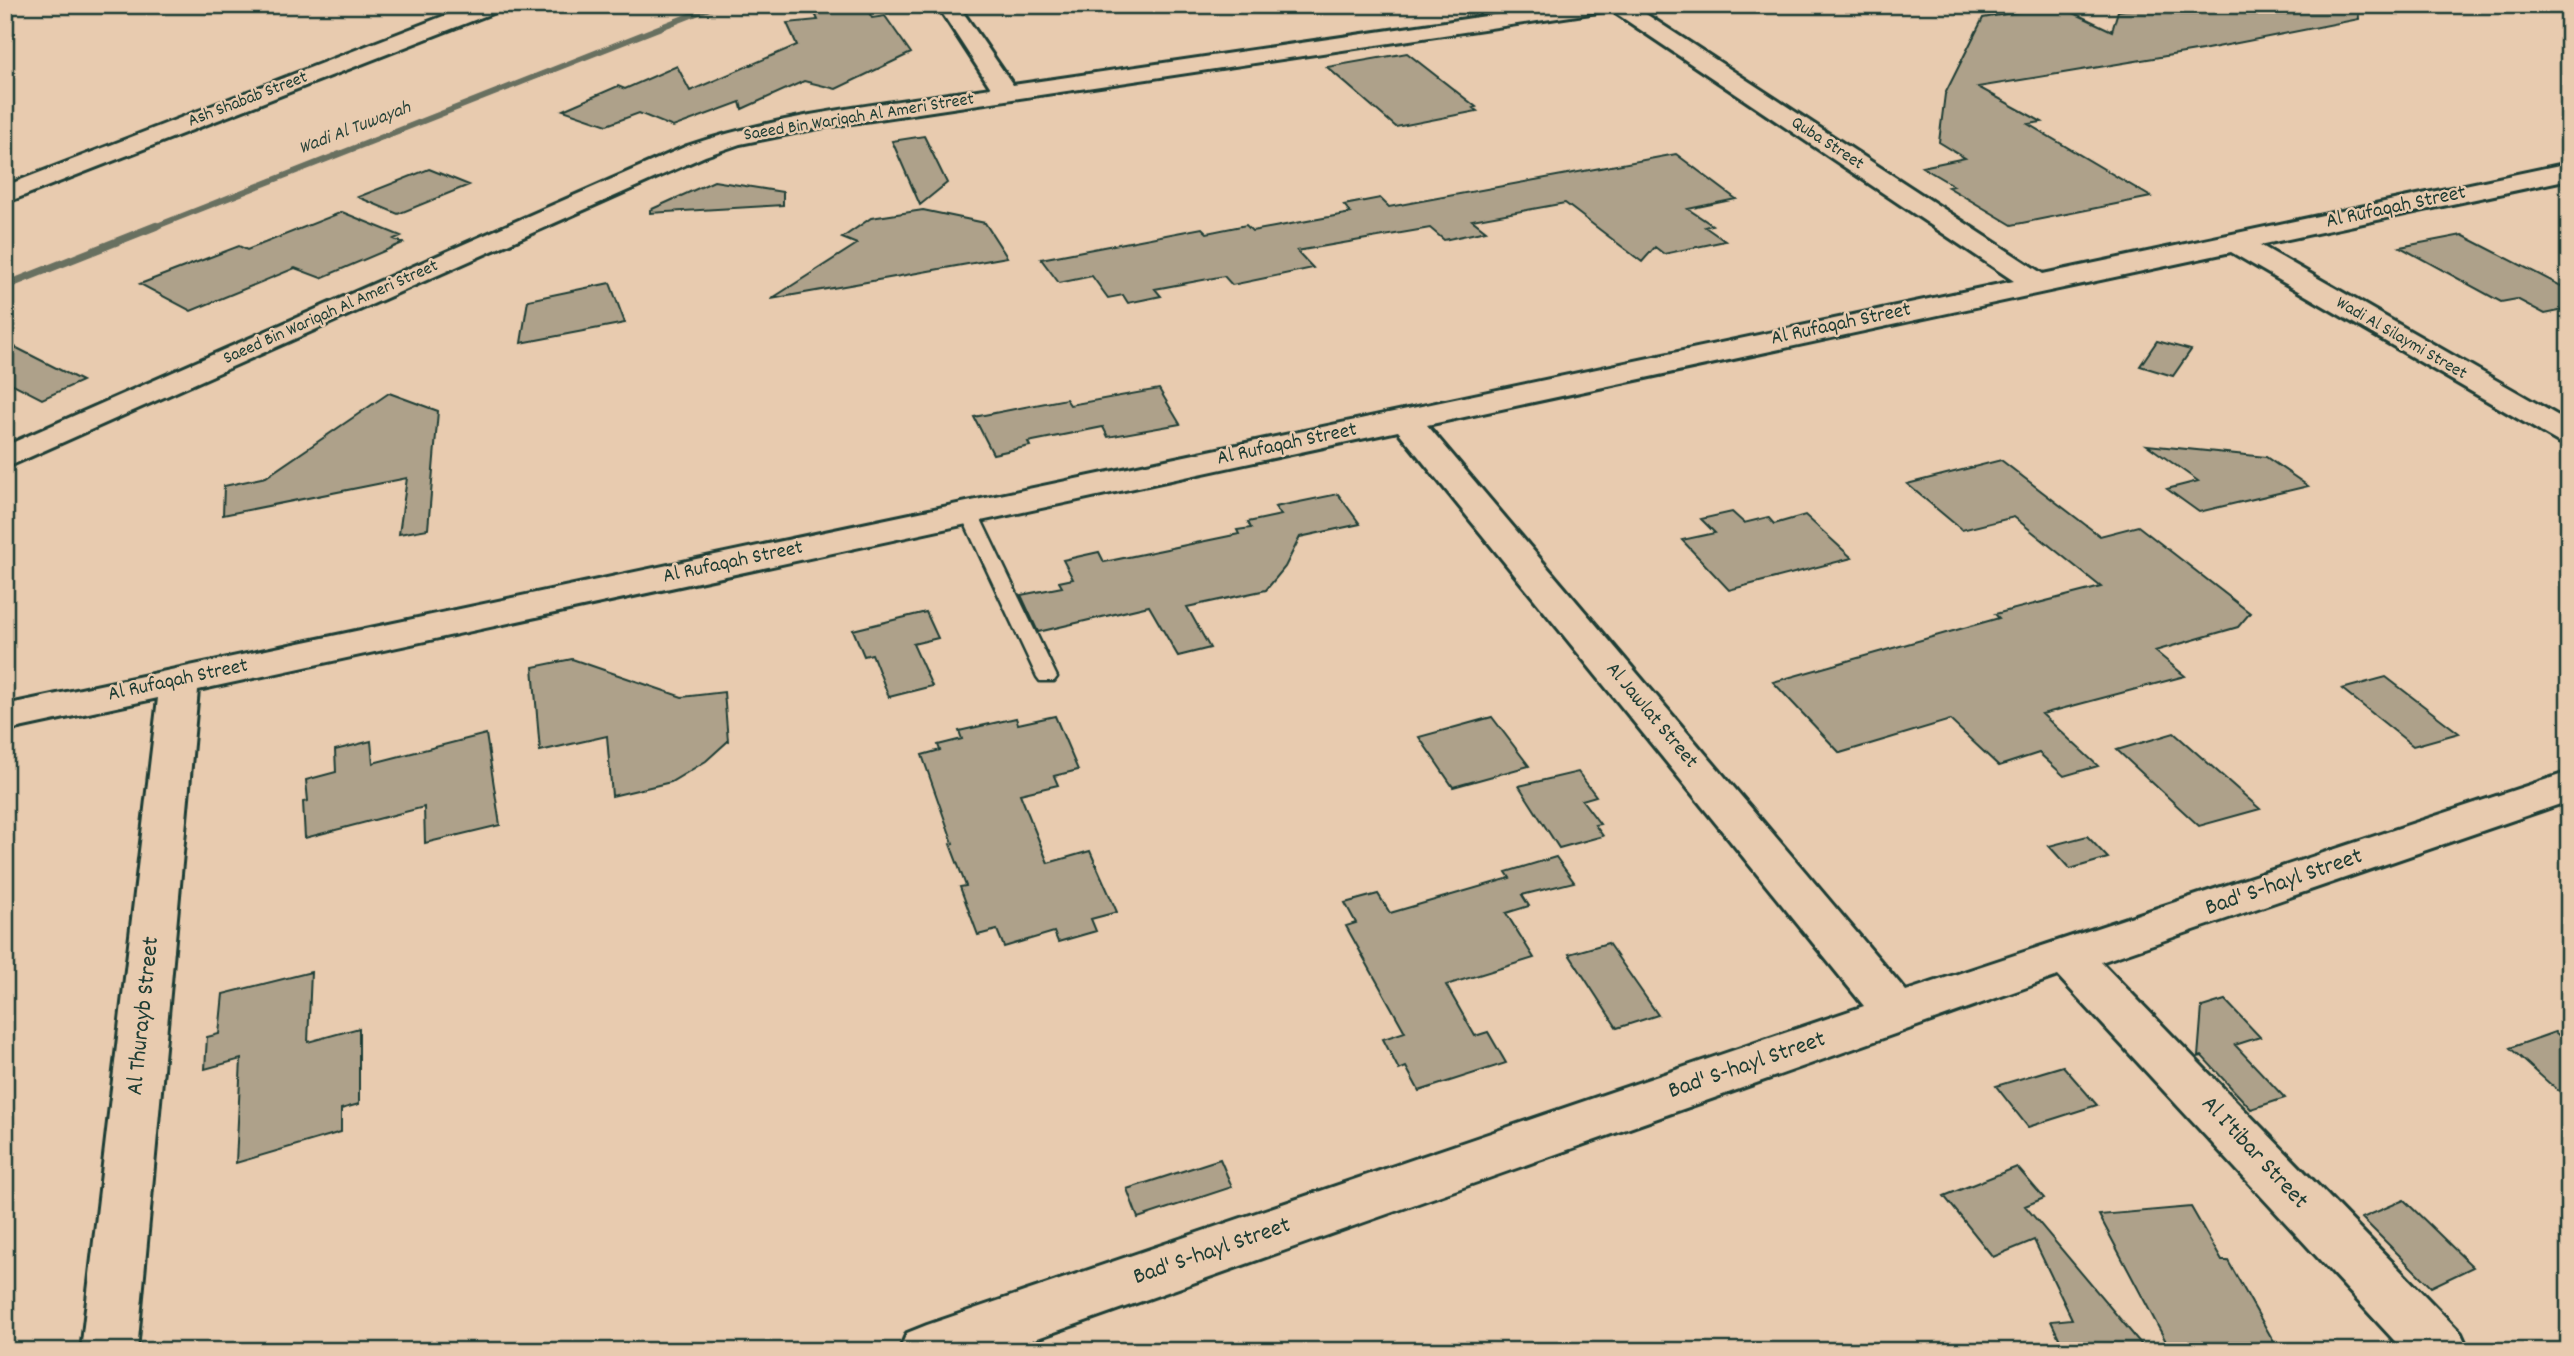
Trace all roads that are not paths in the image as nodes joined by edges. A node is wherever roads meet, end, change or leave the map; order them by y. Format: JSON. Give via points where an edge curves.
{"nodes":[{"id":1,"x":492,"y":5,"type":"edge"},
{"id":2,"x":947,"y":5,"type":"edge"},
{"id":3,"x":1606,"y":5,"type":"edge"},
{"id":4,"x":1617,"y":5,"type":"edge"},
{"id":5,"x":1007,"y":94,"type":"junction"},
{"id":6,"x":2569,"y":171,"type":"edge"},
{"id":7,"x":5,"y":195,"type":"edge"},
{"id":8,"x":2234,"y":242,"type":"junction"},
{"id":9,"x":2037,"y":283,"type":"junction"},
{"id":10,"x":1405,"y":419,"type":"junction"},
{"id":11,"x":2569,"y":435,"type":"edge"},
{"id":12,"x":5,"y":458,"type":"edge"},
{"id":13,"x":969,"y":513,"type":"junction"},
{"id":14,"x":1047,"y":677,"type":"dead end"},
{"id":15,"x":178,"y":681,"type":"junction"},
{"id":16,"x":5,"y":718,"type":"edge"},
{"id":17,"x":2569,"y":786,"type":"edge"},
{"id":18,"x":2067,"y":956,"type":"junction"},
{"id":19,"x":1897,"y":1013,"type":"junction"},
{"id":20,"x":1009,"y":1337,"type":"edge"},
{"id":21,"x":109,"y":1351,"type":"edge"},
{"id":22,"x":928,"y":1351,"type":"edge"},
{"id":23,"x":2441,"y":1351,"type":"edge"}],
"edges":[{"from":1,"to":7,"type":"street","name":"Ash Shabab Street"},
{"from":2,"to":5,"type":"street"},
{"from":3,"to":5,"type":"street","name":"Saeed Bin Wariqah Al Ameri Street"},
{"from":4,"to":9,"type":"street","name":"Quba Street"},
{"from":5,"to":12,"type":"street","name":"Saeed Bin Wariqah Al Ameri Street","via":[[775,128],[696,151]]},
{"from":6,"to":8,"type":"street","name":"Al Rufaqah Street"},
{"from":8,"to":9,"type":"street","name":"Al Rufaqah Street"},
{"from":8,"to":11,"type":"street","name":"Wadi Al Silaymi Street"},
{"from":9,"to":10,"type":"street","name":"Al Rufaqah Street"},
{"from":10,"to":13,"type":"street","name":"Al Rufaqah Street"},
{"from":10,"to":19,"type":"street","name":"Al Jawlat Street"},
{"from":13,"to":14,"type":"lane"},
{"from":13,"to":15,"type":"street","name":"Al Rufaqah Street"},
{"from":15,"to":16,"type":"street","name":"Al Rufaqah Street"},
{"from":15,"to":21,"type":"street","name":"Al Thurayb Street"},
{"from":17,"to":18,"type":"street","name":"Bad' S-hayl Street"},
{"from":18,"to":19,"type":"street","name":"Bad' S-hayl Street"},
{"from":18,"to":23,"type":"street","name":"Al I'tibar Street"},
{"from":19,"to":20,"type":"street","name":"Bad' S-hayl Street"},
{"from":20,"to":22,"type":"street","name":"Bad' S-hayl Street"}]}
